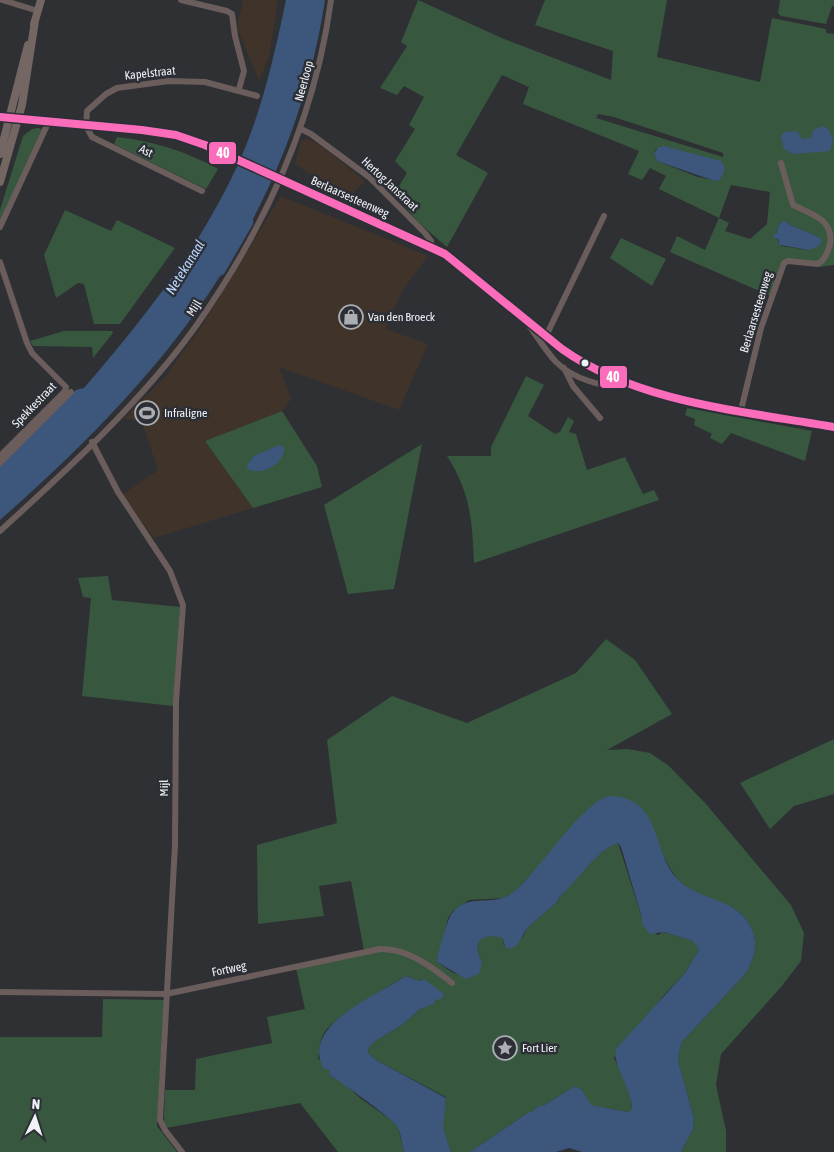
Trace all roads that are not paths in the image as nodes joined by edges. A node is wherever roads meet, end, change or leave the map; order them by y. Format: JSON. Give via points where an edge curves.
{"nodes":[{"id":1,"x":2,"y":0,"type":"edge"},
{"id":2,"x":41,"y":0,"type":"edge"},
{"id":3,"x":181,"y":0,"type":"edge"},
{"id":4,"x":331,"y":0,"type":"edge"},
{"id":5,"x":38,"y":11,"type":"junction"},
{"id":6,"x":35,"y":22,"type":"junction"},
{"id":7,"x":238,"y":89,"type":"junction"},
{"id":8,"x":258,"y":96,"type":"dead end"},
{"id":9,"x":0,"y":117,"type":"edge"},
{"id":10,"x":10,"y":118,"type":"junction"},
{"id":11,"x":18,"y":119,"type":"junction"},
{"id":12,"x":49,"y":121,"type":"junction"},
{"id":13,"x":86,"y":126,"type":"junction"},
{"id":14,"x":301,"y":129,"type":"junction"},
{"id":15,"x":0,"y":154,"type":"edge"},
{"id":16,"x":782,"y":163,"type":"dead end"},
{"id":17,"x":286,"y":166,"type":"joint"},
{"id":18,"x":0,"y":182,"type":"edge"},
{"id":19,"x":202,"y":191,"type":"dead end"},
{"id":20,"x":604,"y":216,"type":"dead end"},
{"id":21,"x":0,"y":228,"type":"edge"},
{"id":22,"x":431,"y":247,"type":"junction"},
{"id":23,"x":0,"y":262,"type":"edge"},
{"id":24,"x":523,"y":318,"type":"junction"},
{"id":25,"x":546,"y":336,"type":"junction"},
{"id":26,"x":563,"y":368,"type":"junction"},
{"id":27,"x":628,"y":385,"type":"junction"},
{"id":28,"x":71,"y":392,"type":"dead end"},
{"id":29,"x":741,"y":410,"type":"junction"},
{"id":30,"x":600,"y":418,"type":"dead end"},
{"id":31,"x":834,"y":427,"type":"edge"},
{"id":32,"x":92,"y":442,"type":"junction"},
{"id":33,"x":0,"y":456,"type":"edge"},
{"id":34,"x":0,"y":463,"type":"edge"},
{"id":35,"x":0,"y":531,"type":"edge"},
{"id":36,"x":452,"y":983,"type":"dead end"},
{"id":37,"x":0,"y":992,"type":"edge"},
{"id":38,"x":166,"y":994,"type":"junction"},
{"id":39,"x":182,"y":1152,"type":"edge"}],
"edges":[{"from":1,"to":5,"type":"street"},
{"from":2,"to":5,"type":"main road"},
{"from":3,"to":7,"type":"street","via":[[232,14],[244,71]]},
{"from":4,"to":14,"type":"street","name":"Neerloop","via":[[322,57]]},
{"from":5,"to":6,"type":"main road"},
{"from":6,"to":10,"type":"main road"},
{"from":6,"to":11,"type":"main road"},
{"from":7,"to":8,"type":"street","name":"Kapelstraat"},
{"from":7,"to":13,"type":"street","name":"Kapelstraat","via":[[189,80],[117,88],[87,110]]},
{"from":9,"to":10,"type":"street","name":"Berlaarsesteenweg"},
{"from":10,"to":11,"type":"street","name":"Berlaarsesteenweg"},
{"from":10,"to":15,"type":"main road"},
{"from":11,"to":12,"type":"street","name":"Berlaarsesteenweg"},
{"from":11,"to":18,"type":"main road"},
{"from":12,"to":13,"type":"street","name":"Berlaarsesteenweg"},
{"from":12,"to":21,"type":"street"},
{"from":13,"to":19,"type":"street","name":"Ast","via":[[92,137]]},
{"from":13,"to":22,"type":"street","name":"Berlaarsesteenweg","bridge":true,"via":[[171,134],[225,154]]},
{"from":14,"to":17,"type":"street","name":"Neerloop"},
{"from":14,"to":22,"type":"street","name":"Hertog Janstraat","via":[[369,177],[425,233]]},
{"from":16,"to":29,"type":"street","name":"Berlaarsesteenweg","via":[[793,205],[824,221],[831,233],[830,242],[825,258],[818,264],[788,260],[784,263],[761,328]]},
{"from":17,"to":32,"type":"street","name":"Mijl","via":[[240,256],[196,326],[147,386]]},
{"from":20,"to":25,"type":"street"},
{"from":22,"to":24,"type":"street","name":"Berlaarsesteenweg","via":[[457,262]]},
{"from":23,"to":33,"type":"street","name":"Spekkestraat","via":[[32,353],[64,385],[65,391]]},
{"from":24,"to":25,"type":"street","name":"Berlaarsesteenweg"},
{"from":24,"to":26,"type":"street","name":"Berlaarsesteenweg"},
{"from":25,"to":27,"type":"street","name":"Berlaarsesteenweg","via":[[580,361]]},
{"from":26,"to":27,"type":"street","name":"Berlaarsesteenweg","via":[[588,381]]},
{"from":26,"to":30,"type":"street","name":"Berlaarsesteenweg","via":[[573,386]]},
{"from":27,"to":29,"type":"street","name":"Berlaarsesteenweg"},
{"from":28,"to":34,"type":"street"},
{"from":29,"to":31,"type":"street","name":"Berlaarsesteenweg"},
{"from":32,"to":35,"type":"street","name":"Mijl"},
{"from":32,"to":38,"type":"street","name":"Mijl","via":[[118,492],[170,571],[183,605],[175,721],[176,835]]},
{"from":36,"to":38,"type":"street","name":"Fortweg","via":[[407,955],[380,949]]},
{"from":37,"to":38,"type":"street","name":"Fortweg"},
{"from":38,"to":39,"type":"street","name":"Mijl","via":[[160,1120]]}]}
